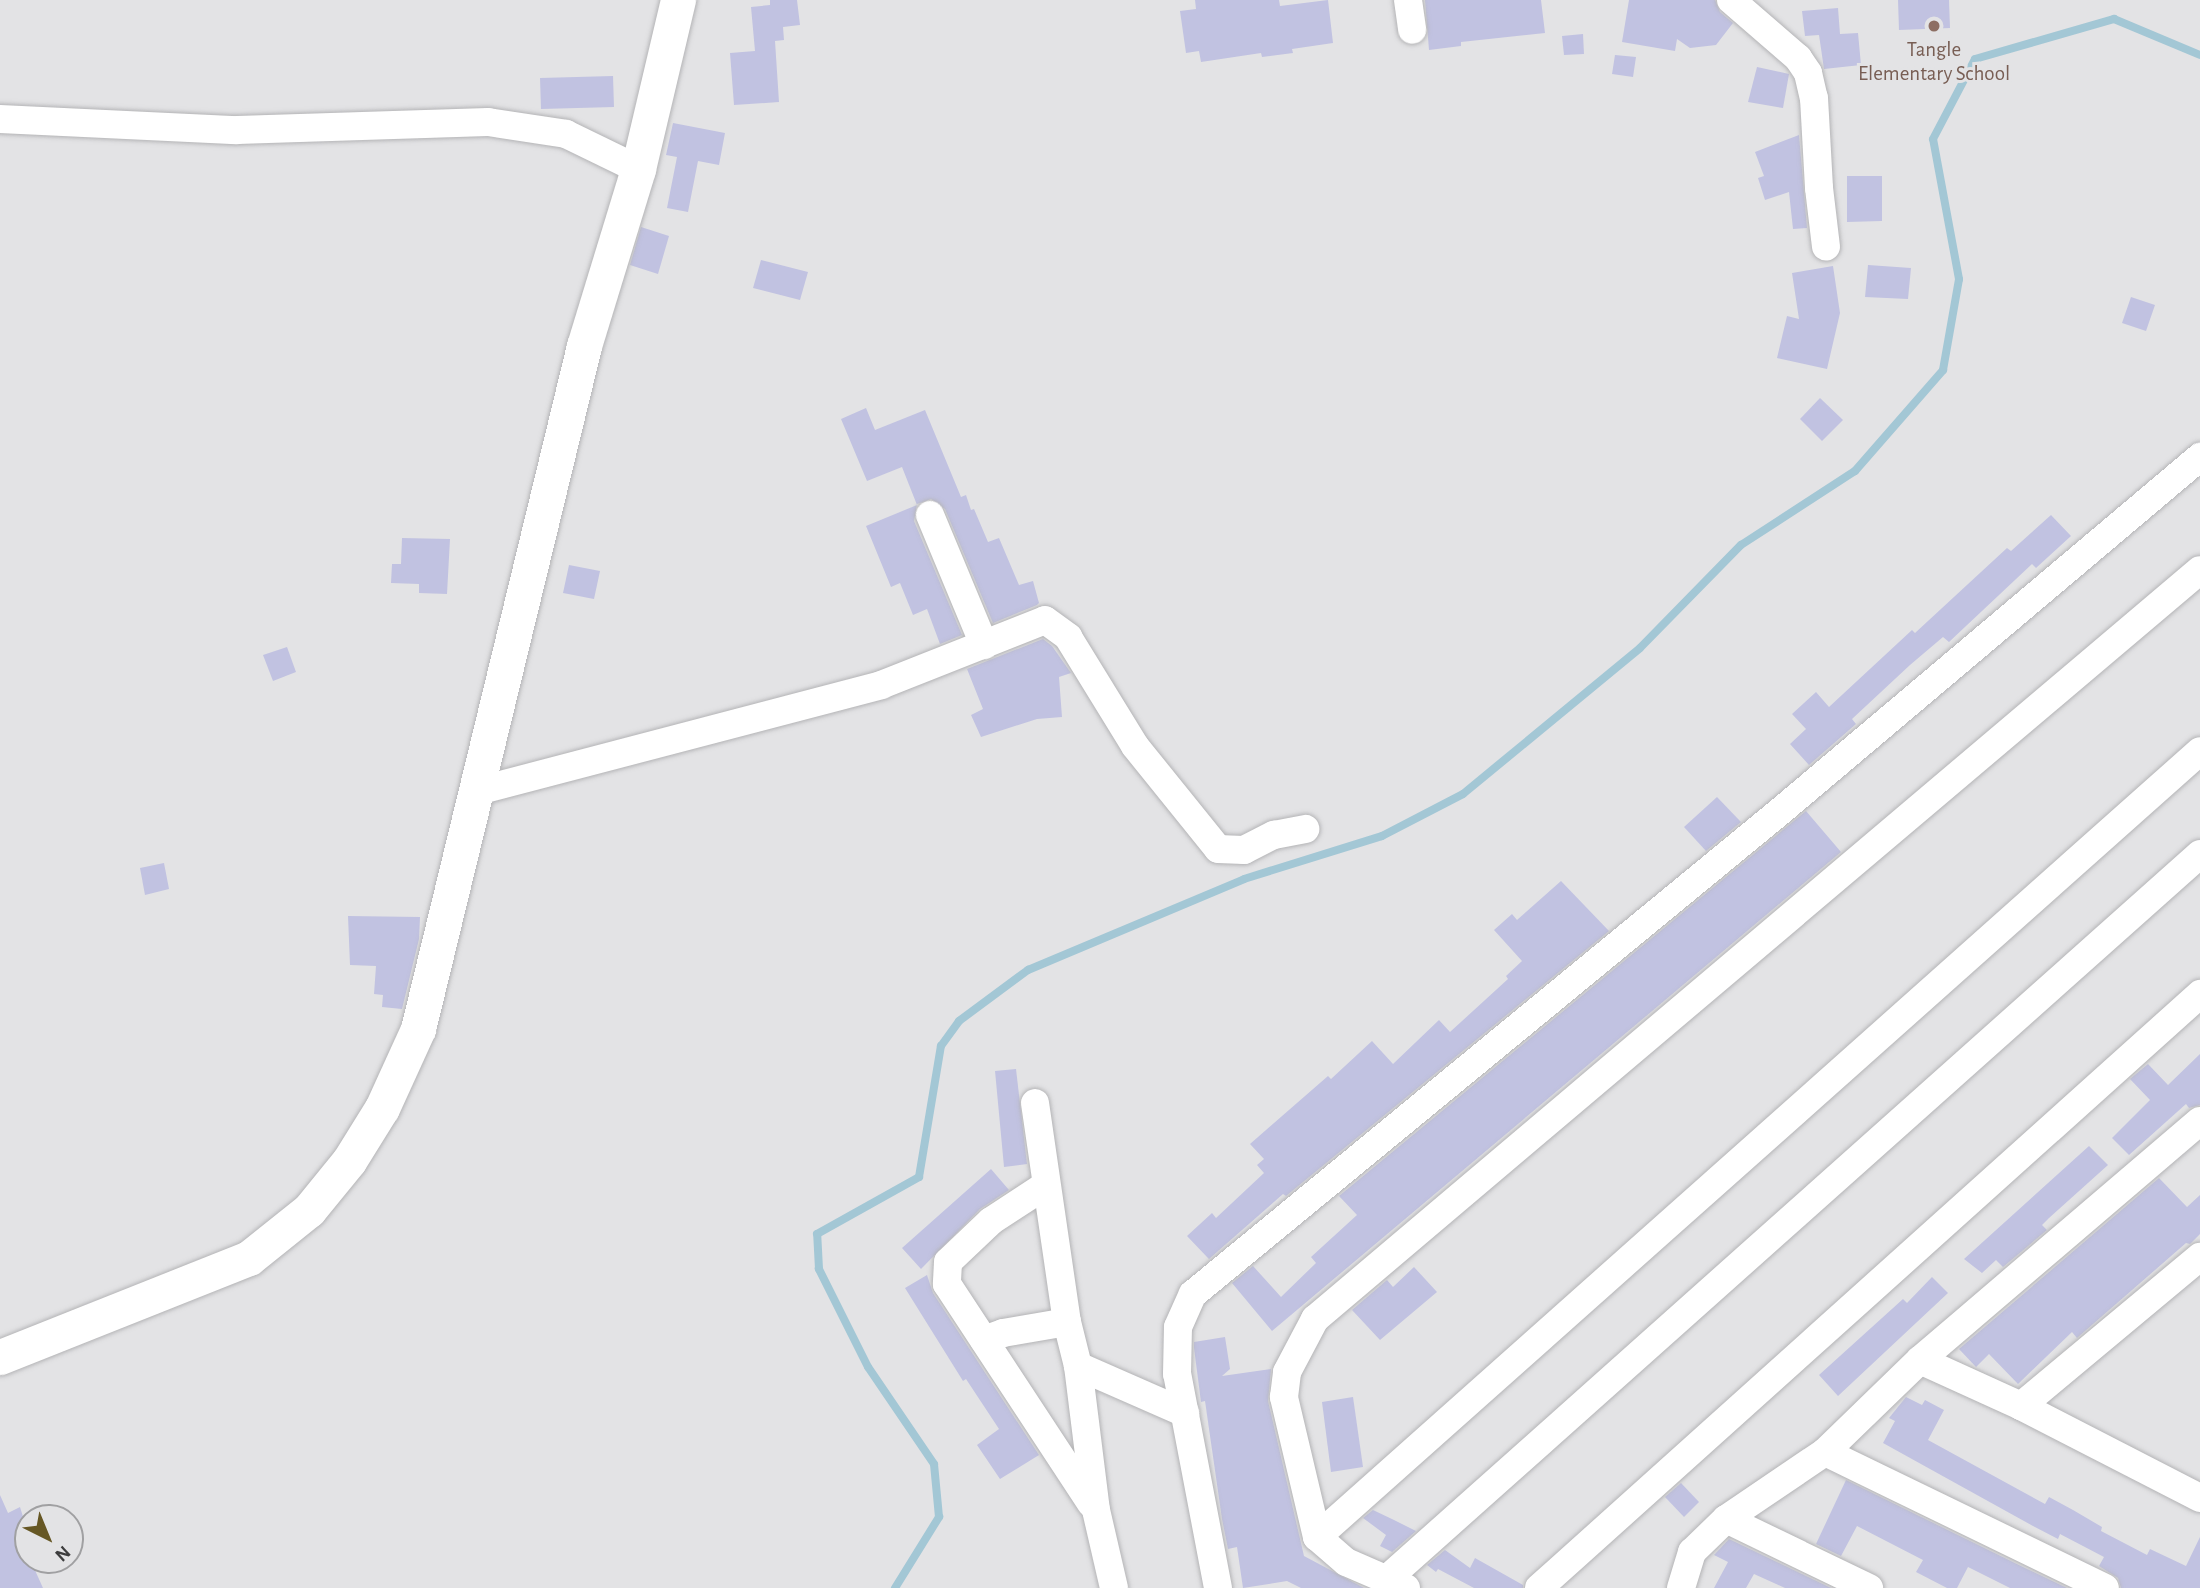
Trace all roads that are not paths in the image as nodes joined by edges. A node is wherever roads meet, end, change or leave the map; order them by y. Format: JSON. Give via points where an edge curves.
{"nodes":[{"id":1,"x":678,"y":0,"type":"edge"},
{"id":2,"x":1408,"y":0,"type":"edge"},
{"id":3,"x":1731,"y":0,"type":"edge"},
{"id":4,"x":1412,"y":30,"type":"dead end"},
{"id":5,"x":0,"y":119,"type":"edge"},
{"id":6,"x":638,"y":169,"type":"junction"},
{"id":7,"x":1826,"y":247,"type":"dead end"},
{"id":8,"x":2200,"y":457,"type":"edge"},
{"id":9,"x":930,"y":515,"type":"dead end"},
{"id":10,"x":2200,"y":570,"type":"edge"},
{"id":11,"x":984,"y":645,"type":"junction"},
{"id":12,"x":2200,"y":751,"type":"edge"},
{"id":13,"x":474,"y":792,"type":"junction"},
{"id":14,"x":1305,"y":829,"type":"dead end"},
{"id":15,"x":2200,"y":854,"type":"edge"},
{"id":16,"x":2200,"y":994,"type":"edge"},
{"id":17,"x":1035,"y":1103,"type":"dead end"},
{"id":18,"x":2200,"y":1122,"type":"edge"},
{"id":19,"x":1046,"y":1185,"type":"junction"},
{"id":20,"x":2200,"y":1257,"type":"edge"},
{"id":21,"x":1068,"y":1322,"type":"junction"},
{"id":22,"x":985,"y":1340,"type":"junction"},
{"id":23,"x":0,"y":1357,"type":"edge"},
{"id":24,"x":1920,"y":1360,"type":"junction"},
{"id":25,"x":1077,"y":1366,"type":"junction"},
{"id":26,"x":2021,"y":1406,"type":"junction"},
{"id":27,"x":1185,"y":1413,"type":"junction"},
{"id":28,"x":1825,"y":1452,"type":"junction"},
{"id":29,"x":2200,"y":1498,"type":"edge"},
{"id":30,"x":1096,"y":1510,"type":"junction"},
{"id":31,"x":1726,"y":1519,"type":"junction"},
{"id":32,"x":1317,"y":1537,"type":"junction"},
{"id":33,"x":1397,"y":1583,"type":"edge"},
{"id":34,"x":1114,"y":1588,"type":"edge"},
{"id":35,"x":1218,"y":1588,"type":"edge"},
{"id":36,"x":1539,"y":1588,"type":"edge"},
{"id":37,"x":1681,"y":1588,"type":"edge"},
{"id":38,"x":1869,"y":1588,"type":"edge"},
{"id":39,"x":2105,"y":1588,"type":"edge"}],
"edges":[{"from":1,"to":6,"type":"street"},
{"from":2,"to":4,"type":"street"},
{"from":3,"to":7,"type":"street","via":[[1798,58],[1808,74]]},
{"from":5,"to":6,"type":"street","via":[[237,130],[488,122],[566,134]]},
{"from":6,"to":13,"type":"street","via":[[584,346]]},
{"from":8,"to":27,"type":"street","via":[[1777,814],[1194,1294],[1178,1327],[1177,1374]]},
{"from":9,"to":11,"type":"street"},
{"from":10,"to":32,"type":"street","via":[[1315,1319],[1287,1373],[1284,1397]]},
{"from":11,"to":13,"type":"street","via":[[881,685]]},
{"from":11,"to":14,"type":"street","via":[[1045,620],[1068,637],[1135,746],[1218,849],[1244,850],[1274,835]]},
{"from":12,"to":32,"type":"street"},
{"from":13,"to":23,"type":"street","via":[[418,1029],[382,1108],[349,1161],[309,1210],[249,1258]]},
{"from":15,"to":33,"type":"street"},
{"from":16,"to":36,"type":"street"},
{"from":17,"to":19,"type":"street"},
{"from":18,"to":24,"type":"street"},
{"from":19,"to":21,"type":"street"},
{"from":19,"to":22,"type":"street","via":[[991,1221],[948,1262],[947,1284]]},
{"from":20,"to":26,"type":"street"},
{"from":21,"to":22,"type":"street"},
{"from":21,"to":25,"type":"street"},
{"from":22,"to":30,"type":"street"},
{"from":24,"to":26,"type":"street"},
{"from":24,"to":28,"type":"street"},
{"from":25,"to":27,"type":"street"},
{"from":25,"to":30,"type":"street"},
{"from":26,"to":29,"type":"street"},
{"from":27,"to":35,"type":"street"},
{"from":28,"to":31,"type":"street"},
{"from":28,"to":39,"type":"street"},
{"from":30,"to":34,"type":"street"},
{"from":31,"to":37,"type":"street","via":[[1692,1552]]},
{"from":31,"to":38,"type":"street"},
{"from":32,"to":33,"type":"street","via":[[1346,1563]]}]}
